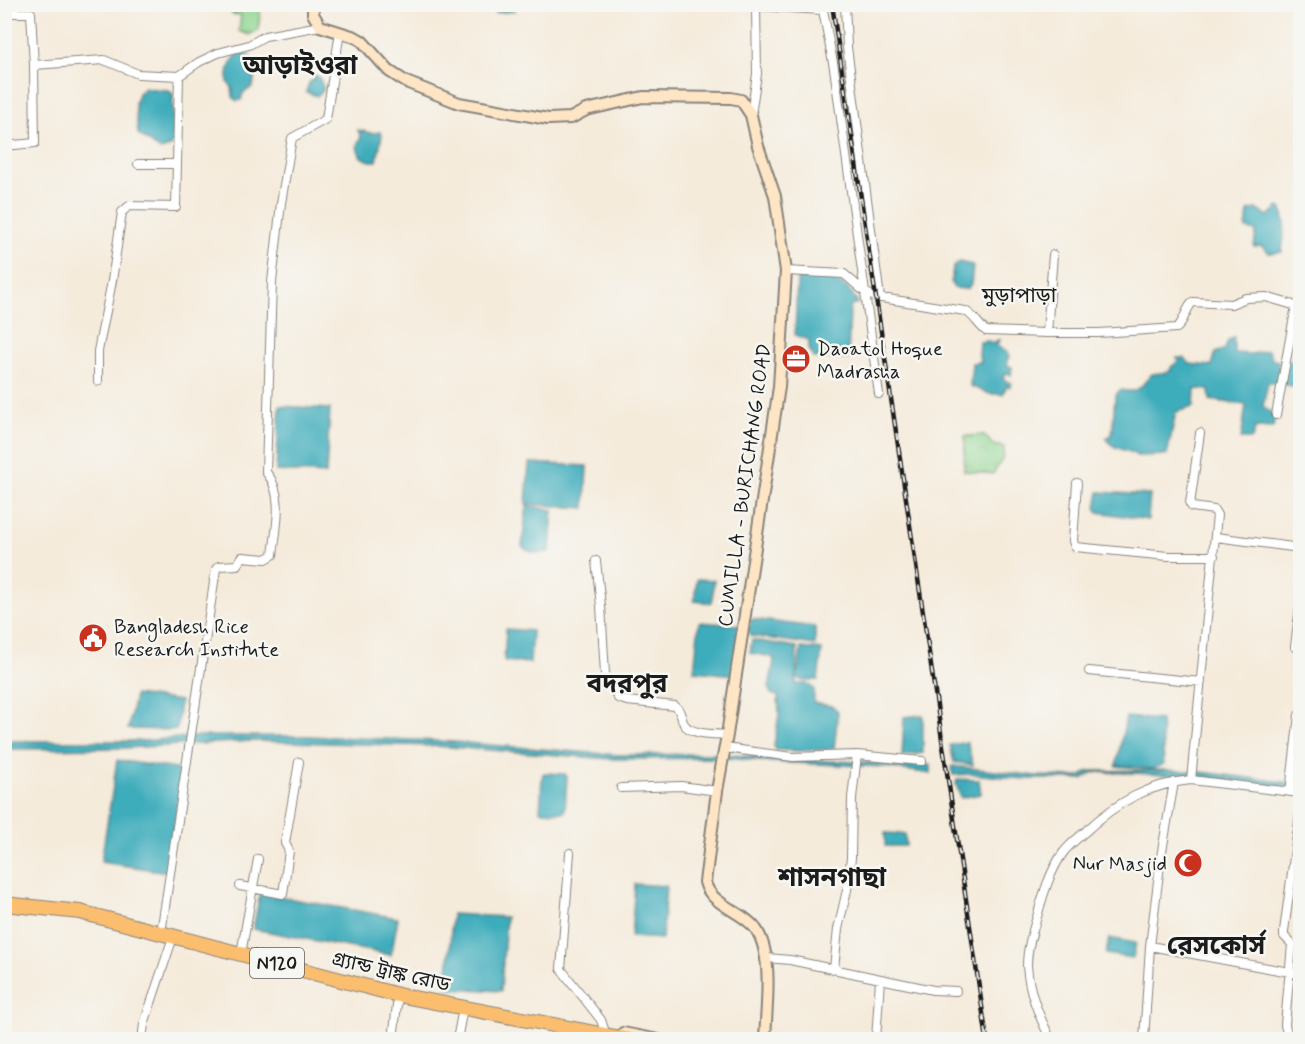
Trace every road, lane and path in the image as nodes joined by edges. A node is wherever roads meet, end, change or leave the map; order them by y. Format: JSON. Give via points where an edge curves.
{"nodes":[{"id":1,"x":313,"y":4,"type":"edge"},
{"id":2,"x":725,"y":4,"type":"edge"},
{"id":3,"x":845,"y":4,"type":"edge"},
{"id":4,"x":756,"y":6,"type":"junction"},
{"id":5,"x":4,"y":13,"type":"edge"},
{"id":6,"x":320,"y":26,"type":"junction"},
{"id":7,"x":340,"y":32,"type":"junction"},
{"id":8,"x":34,"y":65,"type":"junction"},
{"id":9,"x":179,"y":76,"type":"junction"},
{"id":10,"x":751,"y":115,"type":"junction"},
{"id":11,"x":4,"y":146,"type":"edge"},
{"id":12,"x":138,"y":164,"type":"dead end"},
{"id":13,"x":177,"y":164,"type":"junction"},
{"id":14,"x":1053,"y":255,"type":"dead end"},
{"id":15,"x":786,"y":271,"type":"junction"},
{"id":16,"x":866,"y":293,"type":"junction"},
{"id":17,"x":880,"y":298,"type":"junction"},
{"id":18,"x":1298,"y":307,"type":"edge"},
{"id":19,"x":1047,"y":333,"type":"junction"},
{"id":20,"x":98,"y":381,"type":"dead end"},
{"id":21,"x":879,"y":394,"type":"dead end"},
{"id":22,"x":1276,"y":415,"type":"dead end"},
{"id":23,"x":1200,"y":433,"type":"dead end"},
{"id":24,"x":1077,"y":483,"type":"dead end"},
{"id":25,"x":1216,"y":537,"type":"junction"},
{"id":26,"x":1300,"y":548,"type":"edge"},
{"id":27,"x":1214,"y":556,"type":"junction"},
{"id":28,"x":596,"y":561,"type":"dead end"},
{"id":29,"x":1300,"y":606,"type":"edge"},
{"id":30,"x":1295,"y":647,"type":"dead end"},
{"id":31,"x":1089,"y":671,"type":"dead end"},
{"id":32,"x":1201,"y":682,"type":"junction"},
{"id":33,"x":1299,"y":715,"type":"dead end"},
{"id":34,"x":727,"y":735,"type":"junction"},
{"id":35,"x":725,"y":748,"type":"junction"},
{"id":36,"x":857,"y":757,"type":"junction"},
{"id":37,"x":922,"y":761,"type":"dead end"},
{"id":38,"x":298,"y":762,"type":"dead end"},
{"id":39,"x":1191,"y":780,"type":"junction"},
{"id":40,"x":1174,"y":782,"type":"junction"},
{"id":41,"x":621,"y":788,"type":"dead end"},
{"id":42,"x":717,"y":790,"type":"junction"},
{"id":43,"x":1290,"y":792,"type":"junction"},
{"id":44,"x":1300,"y":793,"type":"edge"},
{"id":45,"x":1300,"y":814,"type":"edge"},
{"id":46,"x":570,"y":853,"type":"dead end"},
{"id":47,"x":258,"y":859,"type":"dead end"},
{"id":48,"x":240,"y":886,"type":"dead end"},
{"id":49,"x":253,"y":889,"type":"junction"},
{"id":50,"x":4,"y":904,"type":"edge"},
{"id":51,"x":167,"y":935,"type":"junction"},
{"id":52,"x":1150,"y":946,"type":"junction"},
{"id":53,"x":241,"y":954,"type":"junction"},
{"id":54,"x":767,"y":958,"type":"junction"},
{"id":55,"x":834,"y":969,"type":"junction"},
{"id":56,"x":1289,"y":972,"type":"junction"},
{"id":57,"x":1300,"y":974,"type":"edge"},
{"id":58,"x":880,"y":978,"type":"junction"},
{"id":59,"x":956,"y":991,"type":"dead end"},
{"id":60,"x":398,"y":995,"type":"junction"},
{"id":61,"x":463,"y":1008,"type":"junction"},
{"id":62,"x":507,"y":1016,"type":"junction"},
{"id":63,"x":601,"y":1034,"type":"edge"},
{"id":64,"x":141,"y":1040,"type":"edge"},
{"id":65,"x":393,"y":1040,"type":"edge"},
{"id":66,"x":457,"y":1040,"type":"edge"},
{"id":67,"x":631,"y":1040,"type":"edge"},
{"id":68,"x":659,"y":1040,"type":"edge"},
{"id":69,"x":765,"y":1040,"type":"edge"},
{"id":70,"x":876,"y":1040,"type":"edge"},
{"id":71,"x":1051,"y":1040,"type":"edge"},
{"id":72,"x":1144,"y":1040,"type":"edge"},
{"id":73,"x":1289,"y":1040,"type":"edge"}],
"edges":[{"from":1,"to":6,"type":"main road","via":[[313,14]]},
{"from":2,"to":4,"type":"street"},
{"from":3,"to":17,"type":"street","via":[[847,47]]},
{"from":4,"to":10,"type":"street","via":[[757,74]]},
{"from":4,"to":16,"type":"street","via":[[823,10]]},
{"from":5,"to":8,"type":"street","via":[[30,13]]},
{"from":6,"to":7,"type":"main road"},
{"from":6,"to":9,"type":"street","via":[[265,36],[249,45],[218,53]]},
{"from":7,"to":10,"type":"main road","via":[[362,41],[389,71],[406,82],[459,103],[548,119],[571,118],[643,98],[731,98],[741,100]]},
{"from":7,"to":51,"type":"street","via":[[326,119],[292,138],[282,203],[272,282],[266,472],[275,485],[278,500],[273,555],[266,559],[242,557],[237,565],[216,569]]},
{"from":8,"to":9,"type":"street","via":[[104,60],[138,74]]},
{"from":8,"to":11,"type":"street","via":[[35,143]]},
{"from":9,"to":13,"type":"street"},
{"from":10,"to":15,"type":"main road","name":"CUMILLA - BURICHANG ROAD","via":[[775,196]]},
{"from":12,"to":13,"type":"street"},
{"from":13,"to":20,"type":"street","via":[[176,207],[129,206],[122,212],[98,351]]},
{"from":14,"to":19,"type":"street"},
{"from":15,"to":16,"type":"street","via":[[844,274]]},
{"from":15,"to":34,"type":"main road","name":"CUMILLA - BURICHANG ROAD","via":[[779,387]]},
{"from":16,"to":17,"type":"street"},
{"from":16,"to":21,"type":"street"},
{"from":17,"to":19,"type":"street","via":[[965,311],[986,331]]},
{"from":18,"to":19,"type":"street","via":[[1266,297],[1231,304],[1193,302],[1177,328]]},
{"from":18,"to":22,"type":"street"},
{"from":23,"to":25,"type":"street","via":[[1190,504],[1217,513]]},
{"from":24,"to":27,"type":"street","via":[[1075,547]]},
{"from":25,"to":26,"type":"street"},
{"from":25,"to":27,"type":"street"},
{"from":27,"to":32,"type":"street"},
{"from":28,"to":34,"type":"street","via":[[605,674],[618,698],[675,706],[689,729]]},
{"from":29,"to":30,"type":"street"},
{"from":31,"to":32,"type":"street"},
{"from":32,"to":39,"type":"street"},
{"from":33,"to":43,"type":"street"},
{"from":34,"to":35,"type":"main road","name":"CUMILLA - BURICHANG ROAD"},
{"from":35,"to":36,"type":"street","via":[[793,757]]},
{"from":35,"to":42,"type":"main road","name":"CUMILLA - BURICHANG ROAD"},
{"from":36,"to":37,"type":"street"},
{"from":36,"to":55,"type":"street","via":[[851,858]]},
{"from":38,"to":49,"type":"street","via":[[285,843],[289,851],[283,894]]},
{"from":39,"to":40,"type":"street"},
{"from":39,"to":43,"type":"street"},
{"from":40,"to":52,"type":"street"},
{"from":40,"to":71,"type":"street","via":[[1115,807],[1073,843],[1057,864],[1038,911],[1027,964],[1035,1007]]},
{"from":41,"to":42,"type":"street","via":[[681,786]]},
{"from":42,"to":54,"type":"main road","name":"CUMILLA - BURICHANG ROAD","via":[[705,885],[754,927]]},
{"from":43,"to":44,"type":"street"},
{"from":45,"to":56,"type":"street","via":[[1284,931],[1292,944]]},
{"from":46,"to":63,"type":"street","via":[[561,969],[601,1020]]},
{"from":47,"to":49,"type":"street"},
{"from":48,"to":49,"type":"street"},
{"from":49,"to":53,"type":"street"},
{"from":50,"to":51,"type":"highway","name":"গ্র্যান্ড ট্রাঙ্ক রোড","number":"N120","via":[[80,912]]},
{"from":51,"to":53,"type":"highway","name":"গ্র্যান্ড ট্রাঙ্ক রোড","number":"N120"},
{"from":51,"to":64,"type":"street"},
{"from":52,"to":56,"type":"street"},
{"from":52,"to":72,"type":"street"},
{"from":53,"to":60,"type":"highway","name":"গ্র্যান্ড ট্রাঙ্ক রোড","number":"N120"},
{"from":54,"to":55,"type":"street"},
{"from":54,"to":69,"type":"main road","name":"CUMILLA - BURICHANG ROAD"},
{"from":55,"to":58,"type":"street"},
{"from":56,"to":57,"type":"street"},
{"from":56,"to":73,"type":"street","via":[[1285,1024]]},
{"from":58,"to":59,"type":"street"},
{"from":58,"to":70,"type":"street"},
{"from":60,"to":61,"type":"highway","name":"গ্র্যান্ড ট্রাঙ্ক রোড","number":"N120"},
{"from":60,"to":65,"type":"street"},
{"from":61,"to":62,"type":"highway","name":"গ্র্যান্ড ট্রাঙ্ক রোড","number":"N120"},
{"from":61,"to":66,"type":"street"},
{"from":62,"to":63,"type":"main road","via":[[556,1021]]},
{"from":62,"to":67,"type":"highway","name":"গ্র্যান্ড ট্রাঙ্ক রোড","number":"N120"},
{"from":63,"to":68,"type":"main road"}]}
